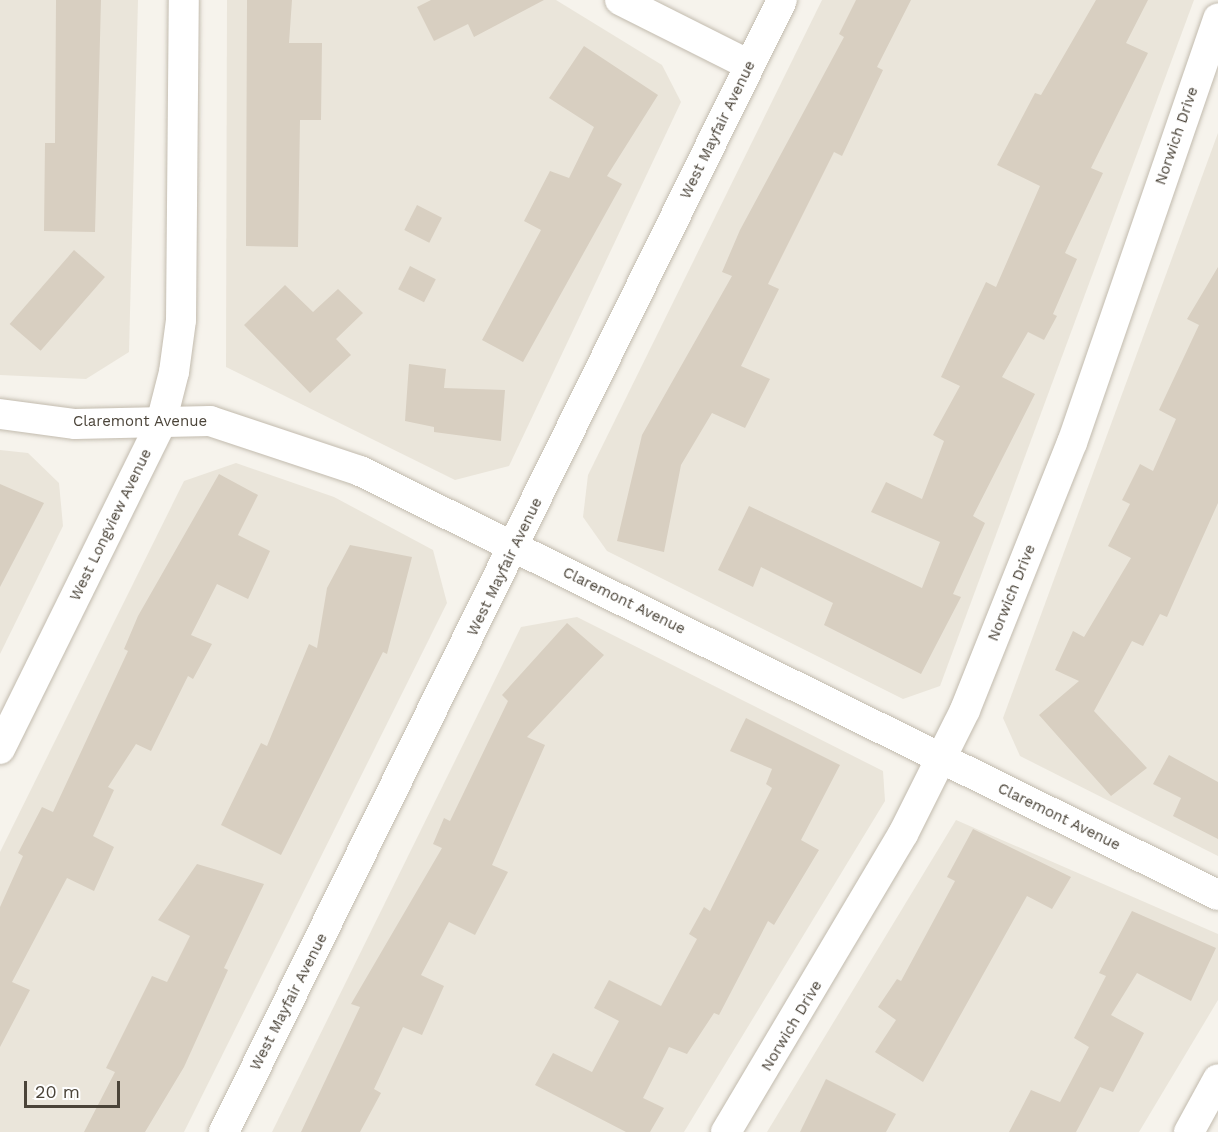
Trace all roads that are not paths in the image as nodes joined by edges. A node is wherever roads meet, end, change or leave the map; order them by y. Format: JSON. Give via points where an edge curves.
{"nodes":[{"id":1,"x":184,"y":0,"type":"edge"},
{"id":2,"x":620,"y":0,"type":"edge"},
{"id":3,"x":782,"y":0,"type":"edge"},
{"id":4,"x":1218,"y":18,"type":"edge"},
{"id":5,"x":749,"y":65,"type":"junction"},
{"id":6,"x":0,"y":414,"type":"edge"},
{"id":7,"x":161,"y":423,"type":"junction"},
{"id":8,"x":516,"y":547,"type":"junction"},
{"id":9,"x":0,"y":749,"type":"edge"},
{"id":10,"x":940,"y":758,"type":"junction"},
{"id":11,"x":1218,"y":895,"type":"edge"},
{"id":12,"x":1218,"y":1080,"type":"edge"},
{"id":13,"x":224,"y":1132,"type":"edge"},
{"id":14,"x":726,"y":1132,"type":"edge"},
{"id":15,"x":1189,"y":1132,"type":"edge"}],
"edges":[{"from":1,"to":7,"type":"street","name":"West Longview Avenue","via":[[181,320]]},
{"from":2,"to":5,"type":"street"},
{"from":3,"to":5,"type":"street","name":"West Mayfair Avenue"},
{"from":4,"to":10,"type":"street","name":"Norwich Drive","via":[[1072,443]]},
{"from":5,"to":8,"type":"street","name":"West Mayfair Avenue"},
{"from":6,"to":7,"type":"street","name":"Claremont Avenue","via":[[75,424]]},
{"from":7,"to":8,"type":"street","name":"Claremont Avenue","via":[[210,421],[251,431],[360,471]]},
{"from":7,"to":9,"type":"street","name":"West Longview Avenue"},
{"from":8,"to":10,"type":"street","name":"Claremont Avenue"},
{"from":8,"to":13,"type":"street","name":"West Mayfair Avenue"},
{"from":10,"to":11,"type":"street","name":"Claremont Avenue"},
{"from":10,"to":14,"type":"street","name":"Norwich Drive","via":[[839,946]]},
{"from":12,"to":15,"type":"street"}]}
